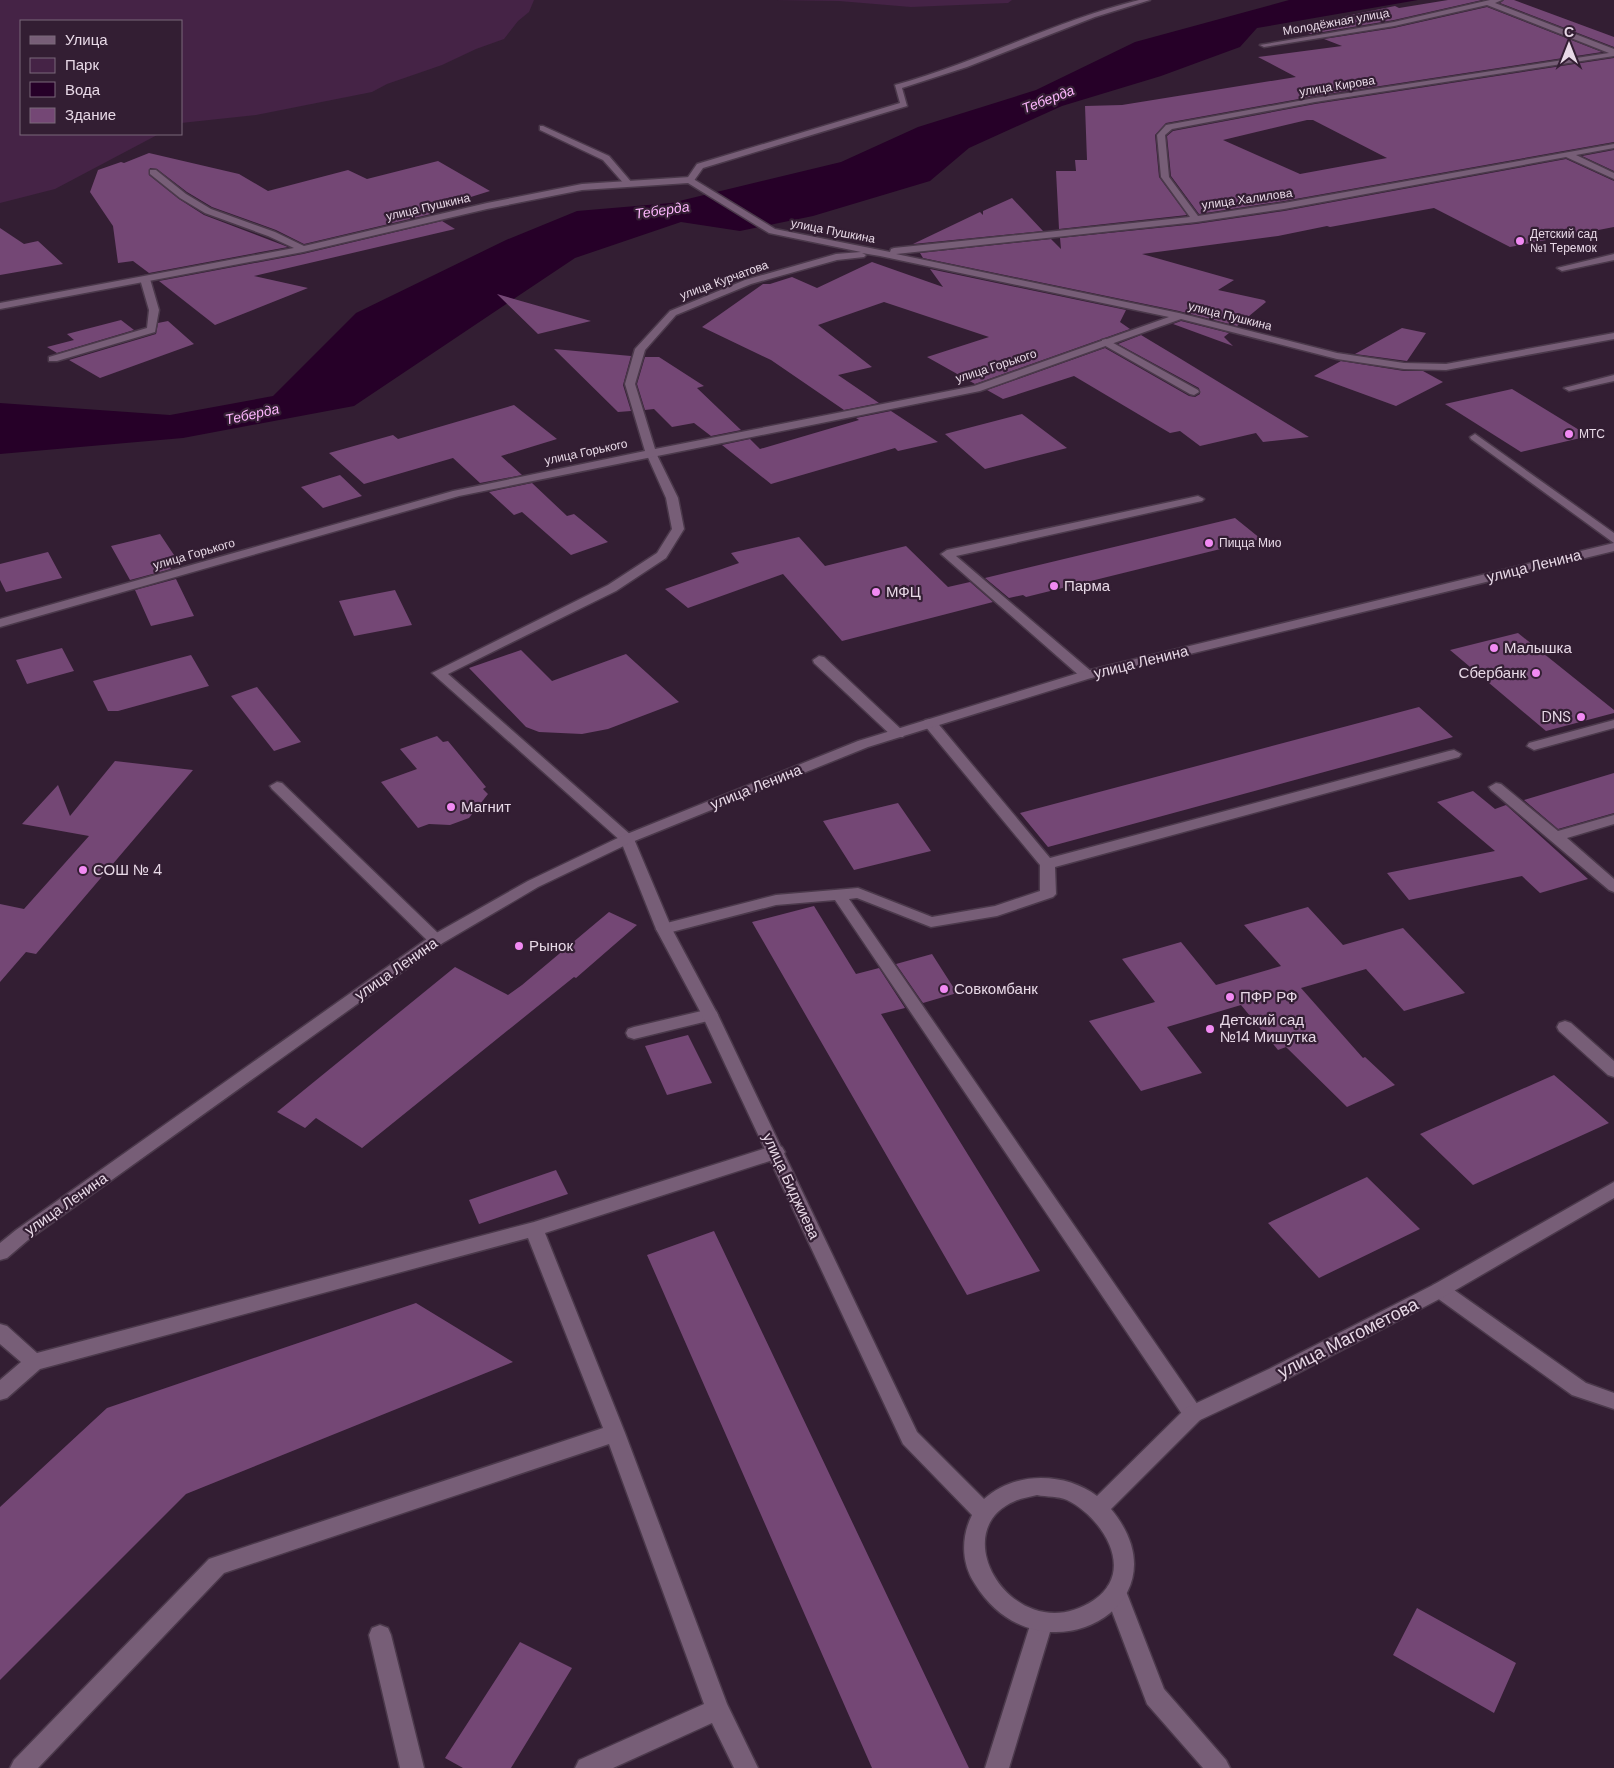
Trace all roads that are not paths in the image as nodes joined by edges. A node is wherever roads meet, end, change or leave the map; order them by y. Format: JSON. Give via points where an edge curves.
{"nodes":[{"id":1,"x":1147,"y":0,"type":"edge"},
{"id":2,"x":1499,"y":0,"type":"edge"},
{"id":3,"x":1489,"y":3,"type":"junction"},
{"id":4,"x":1264,"y":45,"type":"dead end"},
{"id":5,"x":1614,"y":53,"type":"edge"},
{"id":6,"x":543,"y":128,"type":"dead end"},
{"id":7,"x":1614,"y":146,"type":"edge"},
{"id":8,"x":1568,"y":155,"type":"junction"},
{"id":9,"x":153,"y":172,"type":"dead end"},
{"id":10,"x":1614,"y":176,"type":"edge"},
{"id":11,"x":690,"y":180,"type":"junction"},
{"id":12,"x":629,"y":184,"type":"junction"},
{"id":13,"x":1196,"y":219,"type":"junction"},
{"id":14,"x":303,"y":249,"type":"junction"},
{"id":15,"x":880,"y":253,"type":"junction"},
{"id":16,"x":1614,"y":257,"type":"edge"},
{"id":17,"x":1562,"y":268,"type":"dead end"},
{"id":18,"x":145,"y":279,"type":"junction"},
{"id":19,"x":0,"y":306,"type":"edge"},
{"id":20,"x":1179,"y":316,"type":"junction"},
{"id":21,"x":1614,"y":336,"type":"edge"},
{"id":22,"x":1106,"y":342,"type":"junction"},
{"id":23,"x":53,"y":359,"type":"dead end"},
{"id":24,"x":1614,"y":378,"type":"edge"},
{"id":25,"x":1569,"y":388,"type":"dead end"},
{"id":26,"x":1194,"y":392,"type":"dead end"},
{"id":27,"x":1475,"y":437,"type":"dead end"},
{"id":28,"x":651,"y":452,"type":"junction"},
{"id":29,"x":1198,"y":499,"type":"dead end"},
{"id":30,"x":1614,"y":539,"type":"edge"},
{"id":31,"x":1614,"y":547,"type":"edge"},
{"id":32,"x":0,"y":623,"type":"edge"},
{"id":33,"x":820,"y":660,"type":"dead end"},
{"id":34,"x":1087,"y":675,"type":"junction"},
{"id":35,"x":930,"y":723,"type":"junction"},
{"id":36,"x":1614,"y":724,"type":"edge"},
{"id":37,"x":898,"y":734,"type":"junction"},
{"id":38,"x":1534,"y":746,"type":"dead end"},
{"id":39,"x":1454,"y":754,"type":"dead end"},
{"id":40,"x":277,"y":786,"type":"dead end"},
{"id":41,"x":1496,"y":787,"type":"dead end"},
{"id":42,"x":1614,"y":819,"type":"edge"},
{"id":43,"x":1556,"y":837,"type":"junction"},
{"id":44,"x":627,"y":839,"type":"junction"},
{"id":45,"x":1047,"y":864,"type":"junction"},
{"id":46,"x":1614,"y":888,"type":"edge"},
{"id":47,"x":839,"y":895,"type":"junction"},
{"id":48,"x":664,"y":929,"type":"junction"},
{"id":49,"x":436,"y":940,"type":"junction"},
{"id":50,"x":710,"y":1015,"type":"junction"},
{"id":51,"x":1565,"y":1027,"type":"dead end"},
{"id":52,"x":634,"y":1033,"type":"dead end"},
{"id":53,"x":1614,"y":1071,"type":"edge"},
{"id":54,"x":776,"y":1152,"type":"junction"},
{"id":55,"x":1614,"y":1189,"type":"edge"},
{"id":56,"x":534,"y":1229,"type":"junction"},
{"id":57,"x":0,"y":1253,"type":"edge"},
{"id":58,"x":1440,"y":1290,"type":"junction"},
{"id":59,"x":0,"y":1332,"type":"edge"},
{"id":60,"x":34,"y":1362,"type":"junction"},
{"id":61,"x":0,"y":1392,"type":"edge"},
{"id":62,"x":1614,"y":1402,"type":"edge"},
{"id":63,"x":1193,"y":1414,"type":"junction"},
{"id":64,"x":614,"y":1433,"type":"junction"},
{"id":65,"x":1099,"y":1508,"type":"junction"},
{"id":66,"x":984,"y":1513,"type":"junction"},
{"id":67,"x":1116,"y":1592,"type":"junction"},
{"id":68,"x":1042,"y":1622,"type":"junction"},
{"id":69,"x":380,"y":1635,"type":"dead end"},
{"id":70,"x":717,"y":1709,"type":"junction"},
{"id":71,"x":22,"y":1768,"type":"edge"},
{"id":72,"x":412,"y":1768,"type":"edge"},
{"id":73,"x":587,"y":1768,"type":"edge"},
{"id":74,"x":746,"y":1768,"type":"edge"},
{"id":75,"x":997,"y":1768,"type":"edge"},
{"id":76,"x":1218,"y":1768,"type":"edge"}],
"edges":[{"from":1,"to":11,"type":"street","via":[[898,87],[904,104],[700,166]]},
{"from":2,"to":3,"type":"street","name":"Молодёжная улица"},
{"from":3,"to":4,"type":"street","name":"Молодёжная улица","via":[[1394,24]]},
{"from":3,"to":5,"type":"street"},
{"from":5,"to":13,"type":"street","name":"улица Кирова","via":[[1168,126],[1161,135],[1164,178]]},
{"from":6,"to":12,"type":"street","via":[[606,158]]},
{"from":7,"to":8,"type":"street","name":"улица Халилова"},
{"from":8,"to":10,"type":"street"},
{"from":8,"to":13,"type":"street","name":"улица Халилова"},
{"from":9,"to":14,"type":"street","via":[[194,204],[216,215],[279,235]]},
{"from":11,"to":12,"type":"street","name":"улица Пушкина"},
{"from":11,"to":15,"type":"street","name":"улица Пушкина","via":[[772,231],[812,242]]},
{"from":12,"to":14,"type":"street","name":"улица Пушкина","via":[[573,189]]},
{"from":13,"to":15,"type":"street","name":"улица Халилова"},
{"from":14,"to":18,"type":"street","name":"улица Пушкина"},
{"from":15,"to":20,"type":"street","name":"улица Пушкина"},
{"from":15,"to":28,"type":"street","name":"улица Курчатова","via":[[836,257],[748,282],[673,313],[640,349],[630,384]]},
{"from":16,"to":17,"type":"street"},
{"from":18,"to":19,"type":"street","name":"улица Пушкина"},
{"from":18,"to":23,"type":"street","via":[[154,310],[152,330]]},
{"from":20,"to":21,"type":"street","name":"улица Пушкина","via":[[1337,356],[1404,366],[1446,367]]},
{"from":20,"to":22,"type":"street","name":"улица Горького"},
{"from":22,"to":26,"type":"street"},
{"from":22,"to":28,"type":"street","name":"улица Горького","via":[[976,389]]},
{"from":24,"to":25,"type":"street"},
{"from":27,"to":30,"type":"street"},
{"from":28,"to":32,"type":"street","name":"улица Горького","via":[[457,493]]},
{"from":28,"to":44,"type":"street","name":"улица Курчатова","via":[[672,498],[678,529],[662,555],[612,588],[439,672]]},
{"from":29,"to":34,"type":"street","via":[[947,554]]},
{"from":31,"to":34,"type":"street","name":"улица Ленина"},
{"from":33,"to":37,"type":"street"},
{"from":34,"to":35,"type":"street","name":"улица Ленина"},
{"from":35,"to":37,"type":"street","name":"улица Ленина"},
{"from":35,"to":45,"type":"street"},
{"from":36,"to":38,"type":"street"},
{"from":37,"to":44,"type":"street","name":"улица Ленина","via":[[863,744]]},
{"from":39,"to":45,"type":"street"},
{"from":40,"to":49,"type":"street"},
{"from":41,"to":43,"type":"street"},
{"from":42,"to":43,"type":"street"},
{"from":43,"to":46,"type":"street"},
{"from":44,"to":48,"type":"street","name":"улица Биджиева"},
{"from":44,"to":49,"type":"street","name":"улица Ленина","via":[[533,884]]},
{"from":45,"to":47,"type":"street","via":[[1048,894],[997,911],[931,922],[858,893]]},
{"from":47,"to":48,"type":"street","via":[[776,900]]},
{"from":47,"to":63,"type":"street"},
{"from":48,"to":50,"type":"street","name":"улица Биджиева"},
{"from":49,"to":57,"type":"street","name":"улица Ленина","via":[[22,1234]]},
{"from":50,"to":52,"type":"street"},
{"from":50,"to":54,"type":"street","name":"улица Биджиева"},
{"from":51,"to":53,"type":"street"},
{"from":54,"to":56,"type":"street"},
{"from":54,"to":66,"type":"street","name":"улица Биджиева","via":[[910,1438]]},
{"from":55,"to":58,"type":"street","name":"улица Магометова"},
{"from":56,"to":60,"type":"street"},
{"from":56,"to":64,"type":"street"},
{"from":58,"to":62,"type":"street","via":[[1579,1389]]},
{"from":58,"to":63,"type":"street","name":"улица Магометова"},
{"from":59,"to":60,"type":"street"},
{"from":60,"to":61,"type":"street"},
{"from":63,"to":65,"type":"street","name":"улица Магометова"},
{"from":64,"to":70,"type":"street"},
{"from":64,"to":71,"type":"street","via":[[217,1566]]},
{"from":65,"to":66,"type":"street","via":[[1070,1491],[1037,1486],[1007,1495]]},
{"from":65,"to":67,"type":"street","via":[[1114,1527],[1123,1548],[1124,1571]]},
{"from":66,"to":68,"type":"street","via":[[975,1534],[974,1556],[981,1578],[996,1598],[1016,1614]]},
{"from":67,"to":68,"type":"street","via":[[1103,1607],[1084,1618],[1064,1623]]},
{"from":67,"to":76,"type":"street","via":[[1155,1696]]},
{"from":68,"to":75,"type":"street"},
{"from":69,"to":72,"type":"street"},
{"from":70,"to":73,"type":"street"},
{"from":70,"to":74,"type":"street"}]}
